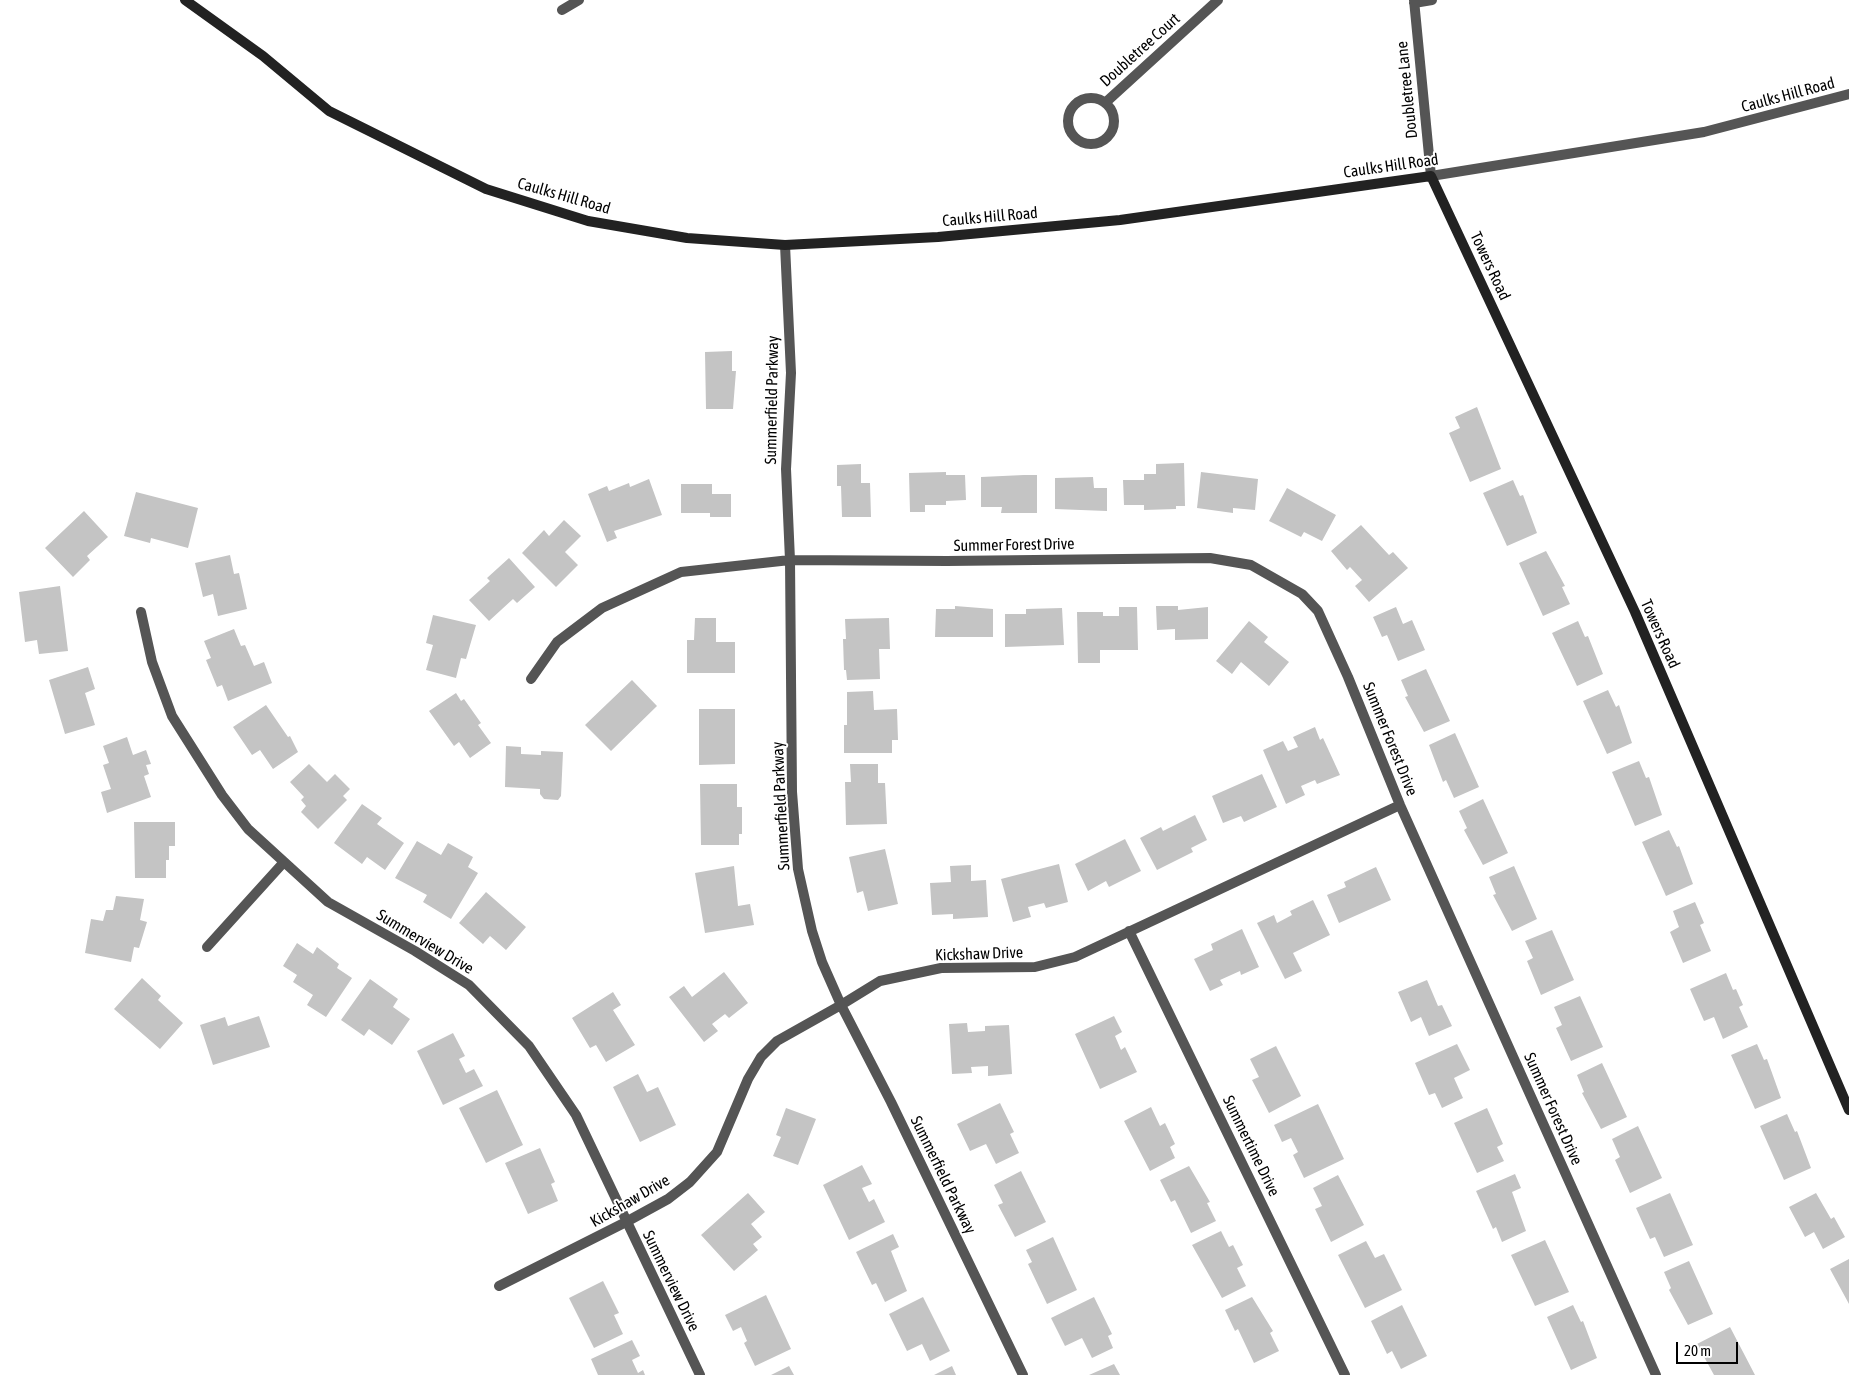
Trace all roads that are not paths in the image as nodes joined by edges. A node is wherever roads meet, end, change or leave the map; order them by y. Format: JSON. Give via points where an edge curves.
{"nodes":[{"id":1,"x":185,"y":0,"type":"edge"},
{"id":2,"x":579,"y":0,"type":"edge"},
{"id":3,"x":1218,"y":0,"type":"edge"},
{"id":4,"x":1432,"y":0,"type":"edge"},
{"id":5,"x":1414,"y":1,"type":"edge"},
{"id":6,"x":562,"y":10,"type":"dead end"},
{"id":7,"x":1849,"y":94,"type":"edge"},
{"id":8,"x":1105,"y":103,"type":"junction"},
{"id":9,"x":1431,"y":176,"type":"junction"},
{"id":10,"x":785,"y":245,"type":"junction"},
{"id":11,"x":790,"y":560,"type":"junction"},
{"id":12,"x":141,"y":612,"type":"dead end"},
{"id":13,"x":531,"y":679,"type":"dead end"},
{"id":14,"x":1400,"y":805,"type":"junction"},
{"id":15,"x":284,"y":862,"type":"junction"},
{"id":16,"x":1129,"y":931,"type":"junction"},
{"id":17,"x":207,"y":947,"type":"dead end"},
{"id":18,"x":841,"y":1005,"type":"junction"},
{"id":19,"x":1849,"y":1110,"type":"edge"},
{"id":20,"x":626,"y":1222,"type":"junction"},
{"id":21,"x":499,"y":1286,"type":"dead end"},
{"id":22,"x":700,"y":1375,"type":"edge"},
{"id":23,"x":1023,"y":1375,"type":"edge"},
{"id":24,"x":1345,"y":1375,"type":"edge"},
{"id":25,"x":1656,"y":1375,"type":"edge"}],
"edges":[{"from":1,"to":10,"type":"main road","name":"Caulks Hill Road","via":[[263,56],[329,111],[486,189],[588,221],[687,238]]},
{"from":2,"to":6,"type":"street"},
{"from":3,"to":8,"type":"street","name":"Doubletree Court"},
{"from":4,"to":5,"type":"street"},
{"from":5,"to":9,"type":"street","name":"Doubletree Lane"},
{"from":7,"to":9,"type":"street","name":"Caulks Hill Road","via":[[1704,132]]},
{"from":8,"to":8,"type":"street","name":"Doubletree Court","via":[[1088,98],[1075,104],[1068,124],[1076,138],[1090,144],[1110,133],[1112,112]]},
{"from":9,"to":10,"type":"main road","name":"Caulks Hill Road","via":[[1120,220],[938,237]]},
{"from":9,"to":19,"type":"main road","name":"Towers Road","via":[[1635,612]]},
{"from":10,"to":11,"type":"street","name":"Summerfield Parkway","via":[[791,373],[786,469]]},
{"from":11,"to":13,"type":"street","name":"Summer Forest Drive","via":[[681,572],[602,608],[557,642]]},
{"from":11,"to":14,"type":"street","name":"Summer Forest Drive","via":[[1210,558],[1250,565],[1302,594],[1318,611]]},
{"from":11,"to":18,"type":"street","name":"Summerfield Parkway","via":[[792,792],[798,869],[812,931]]},
{"from":12,"to":15,"type":"street","name":"Summerview Drive","via":[[152,662],[172,716],[222,795],[248,829]]},
{"from":14,"to":16,"type":"street","name":"Kickshaw Drive"},
{"from":14,"to":25,"type":"street","name":"Summer Forest Drive"},
{"from":15,"to":17,"type":"street"},
{"from":15,"to":20,"type":"street","name":"Summerview Drive","via":[[328,902],[469,986],[529,1046],[576,1115]]},
{"from":16,"to":18,"type":"street","name":"Kickshaw Drive","via":[[1075,957],[1035,967],[941,968],[880,981]]},
{"from":16,"to":24,"type":"street","name":"Summertime Drive"},
{"from":18,"to":20,"type":"street","name":"Kickshaw Drive","via":[[776,1041],[761,1057],[748,1079],[717,1152],[690,1182],[668,1199]]},
{"from":18,"to":23,"type":"street","name":"Summerfield Parkway"},
{"from":20,"to":21,"type":"street","name":"Kickshaw Drive"},
{"from":20,"to":22,"type":"street","name":"Summerview Drive"}]}
